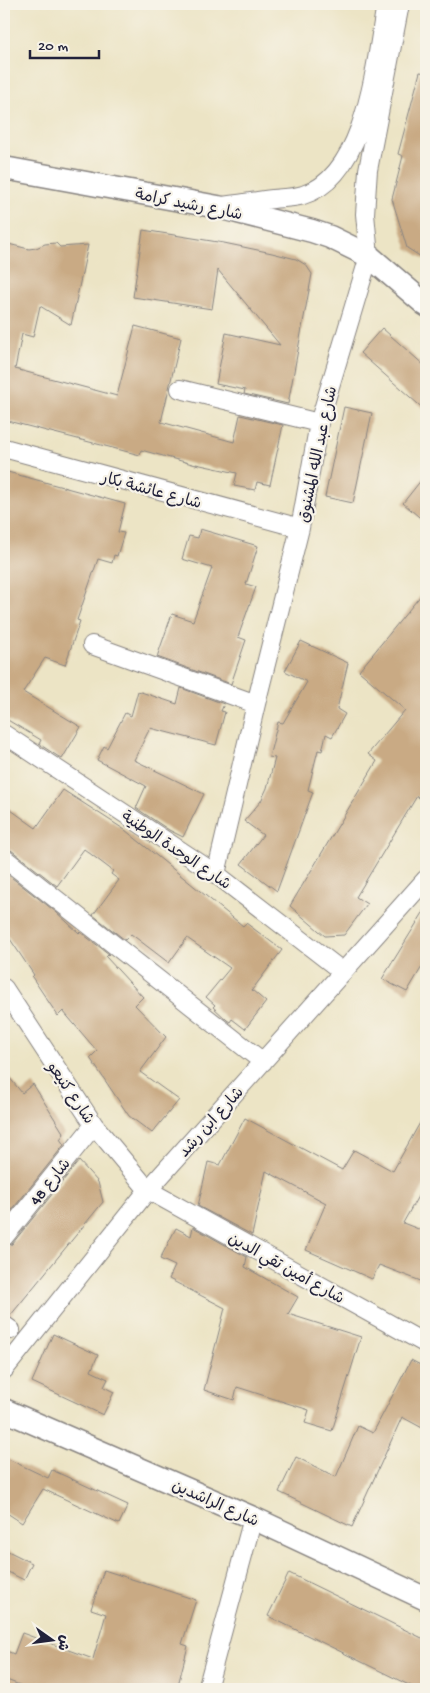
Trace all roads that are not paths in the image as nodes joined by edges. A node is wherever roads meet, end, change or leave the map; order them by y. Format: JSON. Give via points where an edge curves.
{"nodes":[{"id":1,"x":386,"y":4,"type":"edge"},
{"id":2,"x":400,"y":4,"type":"edge"},
{"id":3,"x":4,"y":168,"type":"edge"},
{"id":4,"x":218,"y":207,"type":"junction"},
{"id":5,"x":369,"y":256,"type":"junction"},
{"id":6,"x":426,"y":305,"type":"edge"},
{"id":7,"x":180,"y":389,"type":"dead end"},
{"id":8,"x":320,"y":423,"type":"junction"},
{"id":9,"x":4,"y":448,"type":"edge"},
{"id":10,"x":300,"y":528,"type":"junction"},
{"id":11,"x":92,"y":645,"type":"dead end"},
{"id":12,"x":256,"y":704,"type":"junction"},
{"id":13,"x":4,"y":734,"type":"edge"},
{"id":14,"x":4,"y":858,"type":"edge"},
{"id":15,"x":216,"y":874,"type":"junction"},
{"id":16,"x":426,"y":879,"type":"edge"},
{"id":17,"x":344,"y":972,"type":"junction"},
{"id":18,"x":4,"y":992,"type":"edge"},
{"id":19,"x":263,"y":1062,"type":"junction"},
{"id":20,"x":94,"y":1125,"type":"junction"},
{"id":21,"x":148,"y":1190,"type":"junction"},
{"id":22,"x":4,"y":1237,"type":"edge"},
{"id":23,"x":426,"y":1344,"type":"edge"},
{"id":24,"x":4,"y":1370,"type":"edge"},
{"id":25,"x":4,"y":1410,"type":"edge"},
{"id":26,"x":253,"y":1518,"type":"junction"},
{"id":27,"x":426,"y":1599,"type":"edge"},
{"id":28,"x":207,"y":1689,"type":"edge"}],
"edges":[{"from":1,"to":4,"type":"street","via":[[358,136],[332,177],[302,196]]},
{"from":2,"to":5,"type":"street","name":"شارع عبد الله المشنوق","via":[[368,170],[364,214]]},
{"from":3,"to":4,"type":"street","name":"شارع رشيد كرامة"},
{"from":4,"to":5,"type":"street","name":"شارع رشيد كرامة","via":[[312,231]]},
{"from":5,"to":6,"type":"street","name":"شارع رشيد كرامة"},
{"from":5,"to":8,"type":"street","name":"شارع عبد الله المشنوق"},
{"from":7,"to":8,"type":"street"},
{"from":8,"to":10,"type":"street","name":"شارع عبد الله المشنوق"},
{"from":9,"to":10,"type":"street","name":"شارع عائشة بكار"},
{"from":10,"to":12,"type":"street","name":"شارع عبد الله المشنوق"},
{"from":11,"to":12,"type":"street"},
{"from":12,"to":15,"type":"street","name":"شارع عبد الله المشنوق"},
{"from":13,"to":15,"type":"street","name":"شارع الوحدة الوطنية"},
{"from":14,"to":19,"type":"street"},
{"from":15,"to":17,"type":"street","name":"شارع الوحدة الوطنية"},
{"from":16,"to":17,"type":"street","name":"شارع ابن رشد"},
{"from":17,"to":19,"type":"street","name":"شارع ابن رشد"},
{"from":18,"to":20,"type":"street","name":"شارع كنيعو"},
{"from":19,"to":21,"type":"street","name":"شارع ابن رشد"},
{"from":20,"to":21,"type":"street","name":"شارع كنيعو"},
{"from":20,"to":22,"type":"street","name":"شارع 48"},
{"from":21,"to":23,"type":"street","name":"شارع أمين تقي الدين"},
{"from":21,"to":24,"type":"street","name":"شارع ابن رشد"},
{"from":25,"to":26,"type":"street","name":"شارع الراشدين"},
{"from":26,"to":27,"type":"street","name":"شارع الراشدين"},
{"from":26,"to":28,"type":"street"}]}
